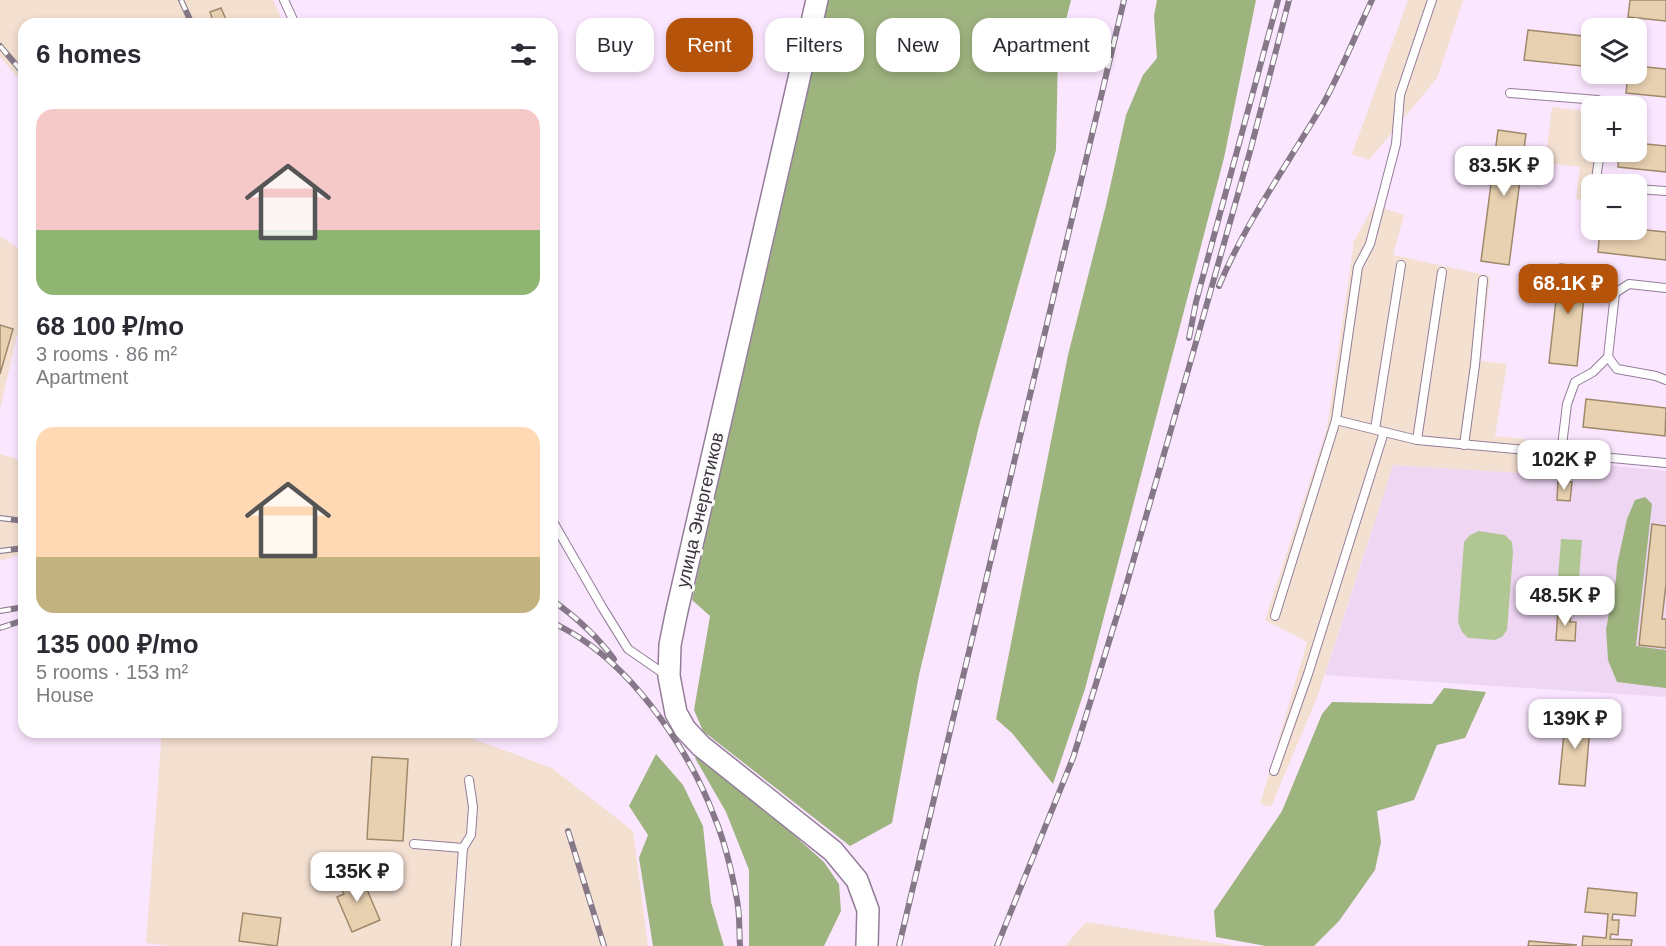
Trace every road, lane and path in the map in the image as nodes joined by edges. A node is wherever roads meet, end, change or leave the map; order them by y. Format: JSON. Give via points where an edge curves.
{"nodes":[{"id":1,"x":284,"y":0,"type":"edge"},
{"id":2,"x":817,"y":0,"type":"edge"},
{"id":3,"x":1432,"y":0,"type":"edge"},
{"id":4,"x":292,"y":18,"type":"edge"},
{"id":5,"x":1510,"y":93,"type":"dead end"},
{"id":6,"x":1581,"y":99,"type":"edge"},
{"id":7,"x":1647,"y":190,"type":"edge"},
{"id":8,"x":1666,"y":191,"type":"edge"},
{"id":9,"x":1401,"y":265,"type":"dead end"},
{"id":10,"x":1442,"y":272,"type":"dead end"},
{"id":11,"x":1483,"y":280,"type":"dead end"},
{"id":12,"x":1666,"y":288,"type":"edge"},
{"id":13,"x":1608,"y":357,"type":"junction"},
{"id":14,"x":1666,"y":380,"type":"edge"},
{"id":15,"x":1335,"y":420,"type":"junction"},
{"id":16,"x":1375,"y":429,"type":"junction"},
{"id":17,"x":1384,"y":432,"type":"junction"},
{"id":18,"x":1417,"y":440,"type":"junction"},
{"id":19,"x":1464,"y":445,"type":"junction"},
{"id":20,"x":1561,"y":454,"type":"junction"},
{"id":21,"x":1666,"y":463,"type":"edge"},
{"id":22,"x":558,"y":530,"type":"edge"},
{"id":23,"x":1275,"y":616,"type":"dead end"},
{"id":24,"x":669,"y":676,"type":"junction"},
{"id":25,"x":1274,"y":771,"type":"dead end"},
{"id":26,"x":469,"y":780,"type":"dead end"},
{"id":27,"x":414,"y":844,"type":"dead end"},
{"id":28,"x":463,"y":848,"type":"junction"},
{"id":29,"x":456,"y":946,"type":"edge"},
{"id":30,"x":867,"y":946,"type":"edge"}],
"edges":[{"from":1,"to":4,"type":"lane"},
{"from":2,"to":24,"type":"street","name":"улица Энергетиков","via":[[676,615]]},
{"from":3,"to":15,"type":"lane","via":[[1400,95],[1396,144],[1370,244],[1358,267]]},
{"from":5,"to":6,"type":"lane"},
{"from":7,"to":8,"type":"lane"},
{"from":9,"to":16,"type":"lane"},
{"from":10,"to":18,"type":"lane"},
{"from":11,"to":19,"type":"lane"},
{"from":12,"to":13,"type":"lane","via":[[1629,284],[1615,293]]},
{"from":13,"to":14,"type":"lane","via":[[1617,369]]},
{"from":13,"to":20,"type":"lane","via":[[1575,382],[1567,404]]},
{"from":15,"to":16,"type":"lane"},
{"from":15,"to":23,"type":"lane"},
{"from":16,"to":17,"type":"lane"},
{"from":17,"to":18,"type":"lane"},
{"from":17,"to":25,"type":"lane"},
{"from":18,"to":19,"type":"lane"},
{"from":19,"to":20,"type":"lane"},
{"from":20,"to":21,"type":"lane"},
{"from":22,"to":24,"type":"lane","via":[[628,649]]},
{"from":24,"to":30,"type":"street","name":"улица Энергетиков","via":[[676,713],[685,729],[833,851],[857,880],[867,910]]},
{"from":26,"to":28,"type":"lane","via":[[473,807],[471,835]]},
{"from":27,"to":28,"type":"lane"},
{"from":28,"to":29,"type":"lane"}]}
